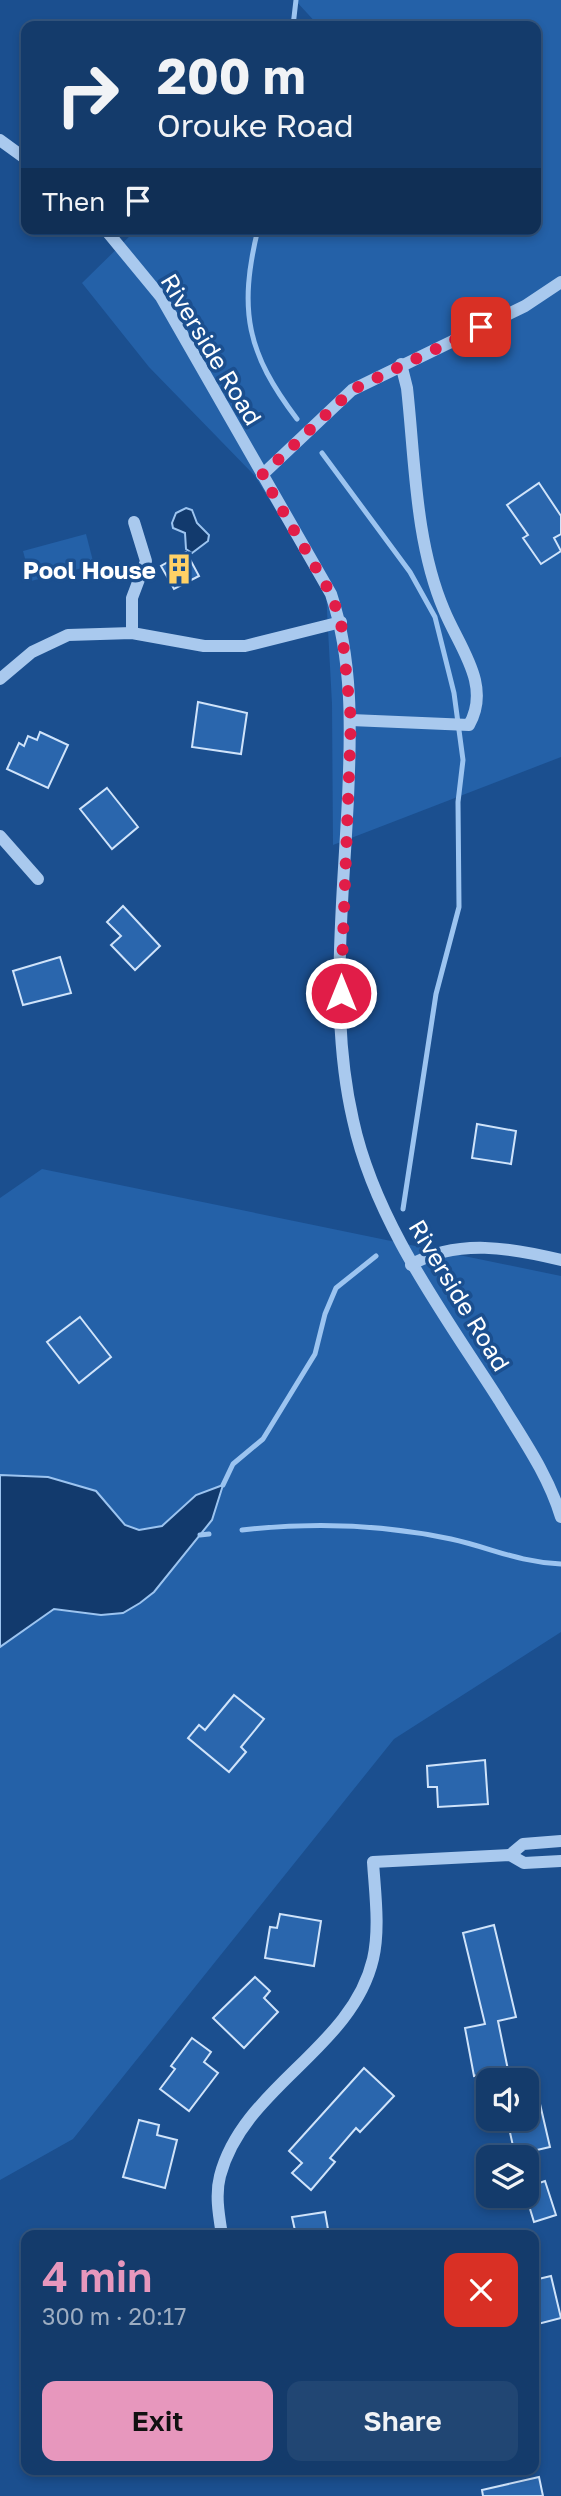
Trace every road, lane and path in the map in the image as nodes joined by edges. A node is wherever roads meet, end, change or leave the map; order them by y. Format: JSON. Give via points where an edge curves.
{"nodes":[{"id":1,"x":0,"y":140,"type":"edge"},
{"id":2,"x":21,"y":155,"type":"edge"},
{"id":3,"x":110,"y":235,"type":"edge"},
{"id":4,"x":561,"y":282,"type":"edge"},
{"id":5,"x":401,"y":364,"type":"junction"},
{"id":6,"x":262,"y":475,"type":"junction"},
{"id":7,"x":134,"y":522,"type":"dead end"},
{"id":8,"x":341,"y":622,"type":"junction"},
{"id":9,"x":132,"y":633,"type":"junction"},
{"id":10,"x":0,"y":678,"type":"edge"},
{"id":11,"x":351,"y":720,"type":"junction"},
{"id":12,"x":0,"y":836,"type":"edge"},
{"id":13,"x":38,"y":880,"type":"dead end"},
{"id":14,"x":561,"y":1259,"type":"edge"},
{"id":15,"x":411,"y":1265,"type":"junction"},
{"id":16,"x":561,"y":1517,"type":"edge"},
{"id":17,"x":561,"y":1842,"type":"edge"},
{"id":18,"x":510,"y":1855,"type":"junction"},
{"id":19,"x":561,"y":1861,"type":"edge"},
{"id":20,"x":221,"y":2230,"type":"edge"}],
"edges":[{"from":1,"to":2,"type":"street"},
{"from":3,"to":6,"type":"street","name":"Riverside Road","via":[[161,297]]},
{"from":4,"to":5,"type":"street","via":[[525,306]]},
{"from":5,"to":6,"type":"street","via":[[352,390]]},
{"from":5,"to":11,"type":"street","via":[[427,554],[444,610],[468,657],[476,684],[476,713],[469,725]]},
{"from":6,"to":8,"type":"street","name":"Riverside Road","via":[[331,594]]},
{"from":7,"to":9,"type":"street","via":[[146,561],[132,598]]},
{"from":8,"to":9,"type":"street","via":[[245,646],[204,646]]},
{"from":8,"to":11,"type":"street","name":"Riverside Road"},
{"from":9,"to":10,"type":"street","via":[[68,635],[32,653]]},
{"from":11,"to":15,"type":"street","name":"Riverside Road","via":[[340,942],[341,1043],[353,1122],[376,1189]]},
{"from":12,"to":13,"type":"street"},
{"from":14,"to":15,"type":"street","via":[[523,1250],[466,1248],[430,1253]]},
{"from":15,"to":16,"type":"street","name":"Riverside Road","via":[[540,1465]]},
{"from":17,"to":18,"type":"street","via":[[523,1844]]},
{"from":18,"to":19,"type":"street","via":[[524,1863]]},
{"from":18,"to":20,"type":"street","via":[[373,1862],[373,1959],[354,2002],[256,2109],[236,2139],[220,2176],[217,2202]]}]}
